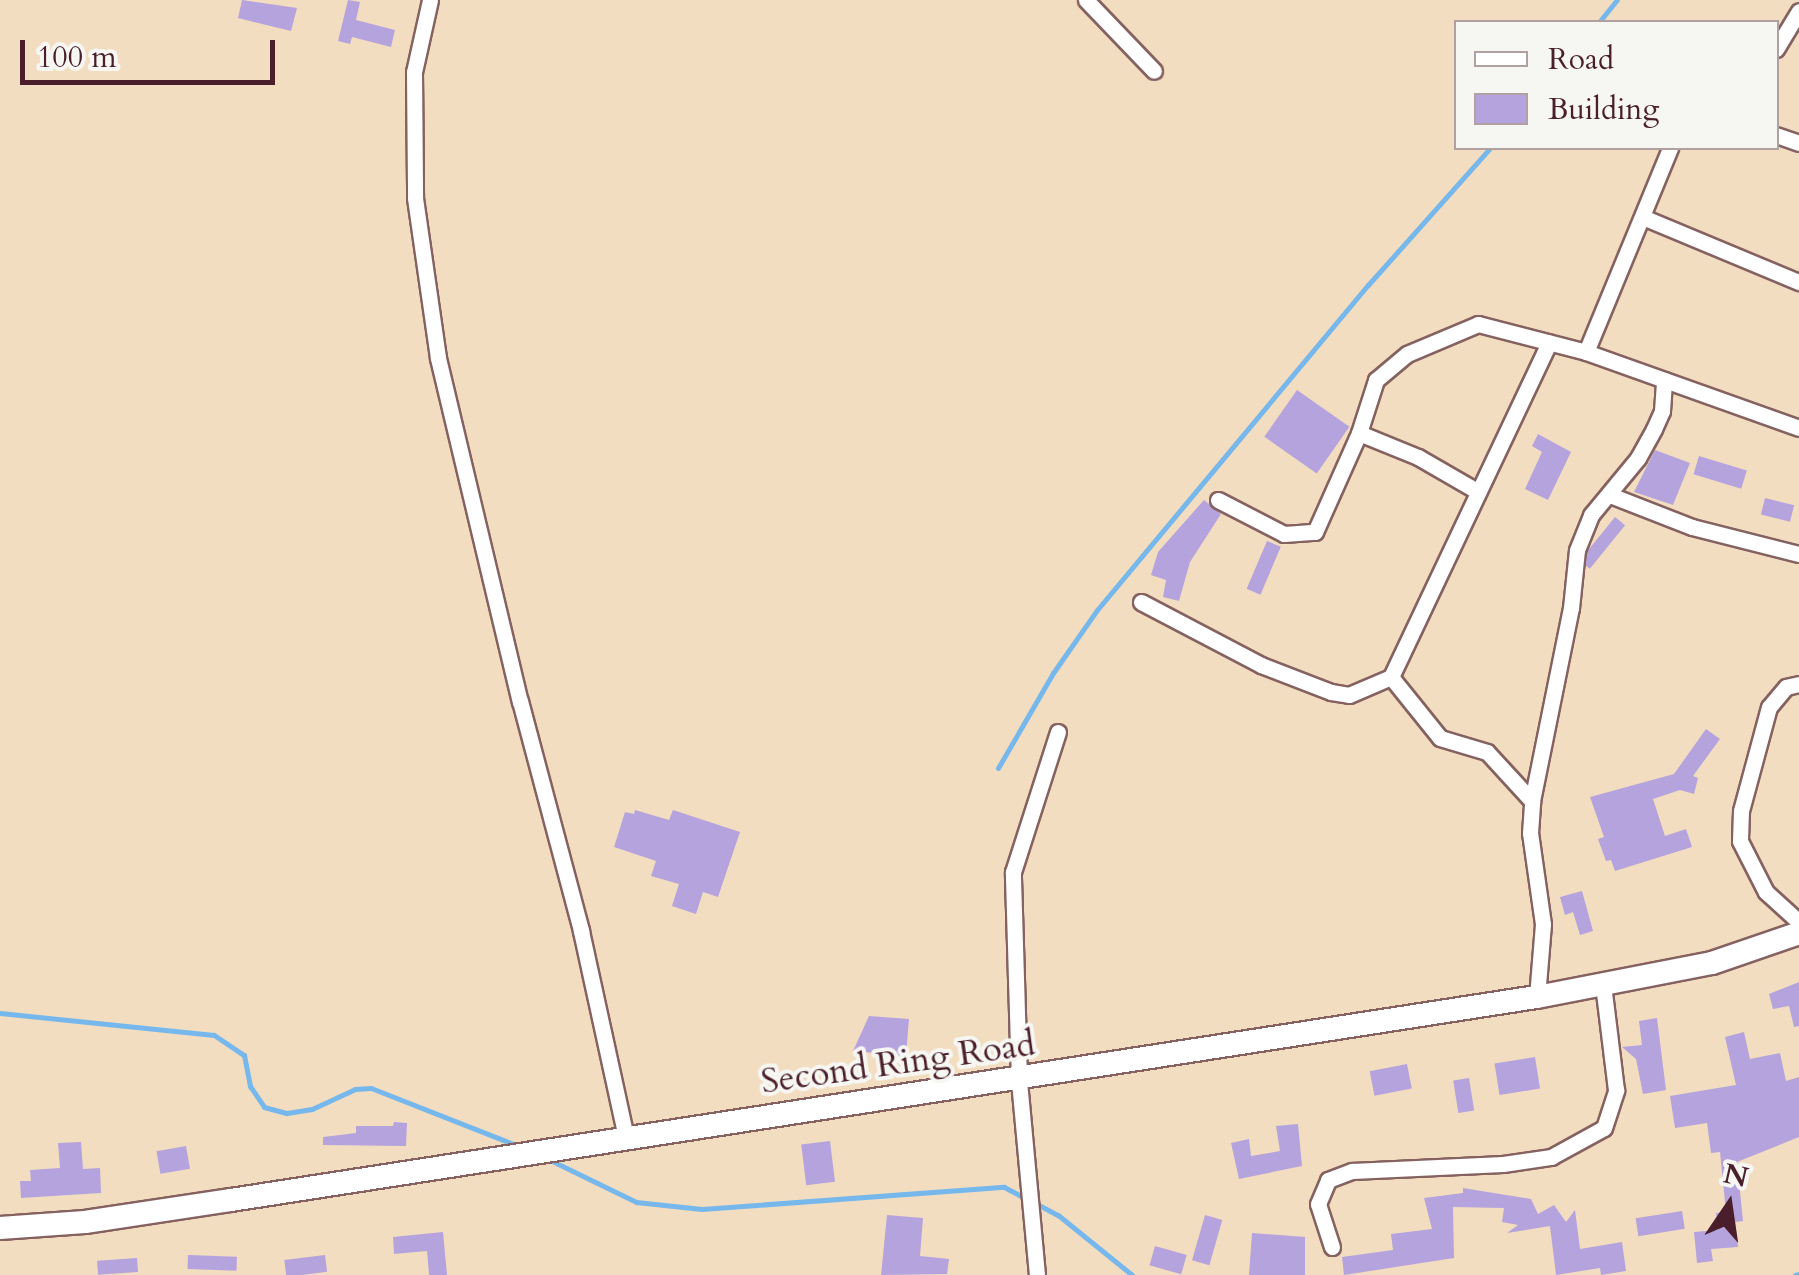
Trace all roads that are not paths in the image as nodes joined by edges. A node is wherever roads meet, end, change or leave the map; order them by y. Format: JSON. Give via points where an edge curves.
{"nodes":[{"id":1,"x":430,"y":0,"type":"edge"},
{"id":2,"x":1086,"y":0,"type":"edge"},
{"id":3,"x":1799,"y":11,"type":"edge"},
{"id":4,"x":1779,"y":44,"type":"edge"},
{"id":5,"x":1154,"y":71,"type":"dead end"},
{"id":6,"x":1669,"y":150,"type":"edge"},
{"id":7,"x":1645,"y":218,"type":"junction"},
{"id":8,"x":1799,"y":282,"type":"edge"},
{"id":9,"x":1549,"y":342,"type":"junction"},
{"id":10,"x":1586,"y":352,"type":"junction"},
{"id":11,"x":1664,"y":380,"type":"junction"},
{"id":12,"x":1799,"y":428,"type":"edge"},
{"id":13,"x":1359,"y":433,"type":"junction"},
{"id":14,"x":1477,"y":492,"type":"junction"},
{"id":15,"x":1610,"y":494,"type":"junction"},
{"id":16,"x":1218,"y":500,"type":"dead end"},
{"id":17,"x":1799,"y":554,"type":"edge"},
{"id":18,"x":1140,"y":602,"type":"dead end"},
{"id":19,"x":1391,"y":677,"type":"junction"},
{"id":20,"x":1799,"y":684,"type":"edge"},
{"id":21,"x":1058,"y":732,"type":"dead end"},
{"id":22,"x":1532,"y":801,"type":"junction"},
{"id":23,"x":1799,"y":922,"type":"edge"},
{"id":24,"x":1799,"y":933,"type":"edge"},
{"id":25,"x":1603,"y":984,"type":"junction"},
{"id":26,"x":1537,"y":997,"type":"junction"},
{"id":27,"x":1019,"y":1080,"type":"junction"},
{"id":28,"x":626,"y":1138,"type":"junction"},
{"id":29,"x":0,"y":1228,"type":"edge"},
{"id":30,"x":1332,"y":1248,"type":"dead end"},
{"id":31,"x":1037,"y":1275,"type":"edge"}],
"edges":[{"from":1,"to":28,"type":"street","via":[[414,72],[415,198],[438,358]]},
{"from":2,"to":5,"type":"street"},
{"from":3,"to":4,"type":"street"},
{"from":6,"to":7,"type":"street"},
{"from":7,"to":8,"type":"street"},
{"from":7,"to":10,"type":"street"},
{"from":9,"to":10,"type":"street"},
{"from":9,"to":13,"type":"street","via":[[1478,324],[1406,354],[1376,380]]},
{"from":9,"to":14,"type":"street"},
{"from":10,"to":11,"type":"street"},
{"from":11,"to":12,"type":"street"},
{"from":11,"to":15,"type":"street","via":[[1654,429]]},
{"from":13,"to":14,"type":"street"},
{"from":13,"to":16,"type":"street","via":[[1315,532],[1284,534]]},
{"from":14,"to":19,"type":"street"},
{"from":15,"to":17,"type":"street","via":[[1692,527]]},
{"from":15,"to":22,"type":"street","via":[[1577,550]]},
{"from":18,"to":19,"type":"street","via":[[1261,666],[1331,692],[1349,695]]},
{"from":19,"to":22,"type":"street","via":[[1440,738],[1487,752]]},
{"from":20,"to":23,"type":"street","via":[[1769,706],[1741,811],[1740,841],[1766,892]]},
{"from":21,"to":27,"type":"street","via":[[1013,872]]},
{"from":22,"to":26,"type":"street","via":[[1543,944]]},
{"from":24,"to":25,"type":"main road","name":"Second Ring Road","via":[[1712,963]]},
{"from":25,"to":26,"type":"main road","name":"Second Ring Road"},
{"from":25,"to":30,"type":"street","via":[[1616,1090],[1604,1128],[1551,1158],[1352,1170],[1328,1180],[1318,1204]]},
{"from":26,"to":27,"type":"main road","name":"Second Ring Road"},
{"from":27,"to":28,"type":"main road","name":"Second Ring Road"},
{"from":27,"to":31,"type":"street"},
{"from":28,"to":29,"type":"main road","name":"Second Ring Road","via":[[85,1222]]}]}
